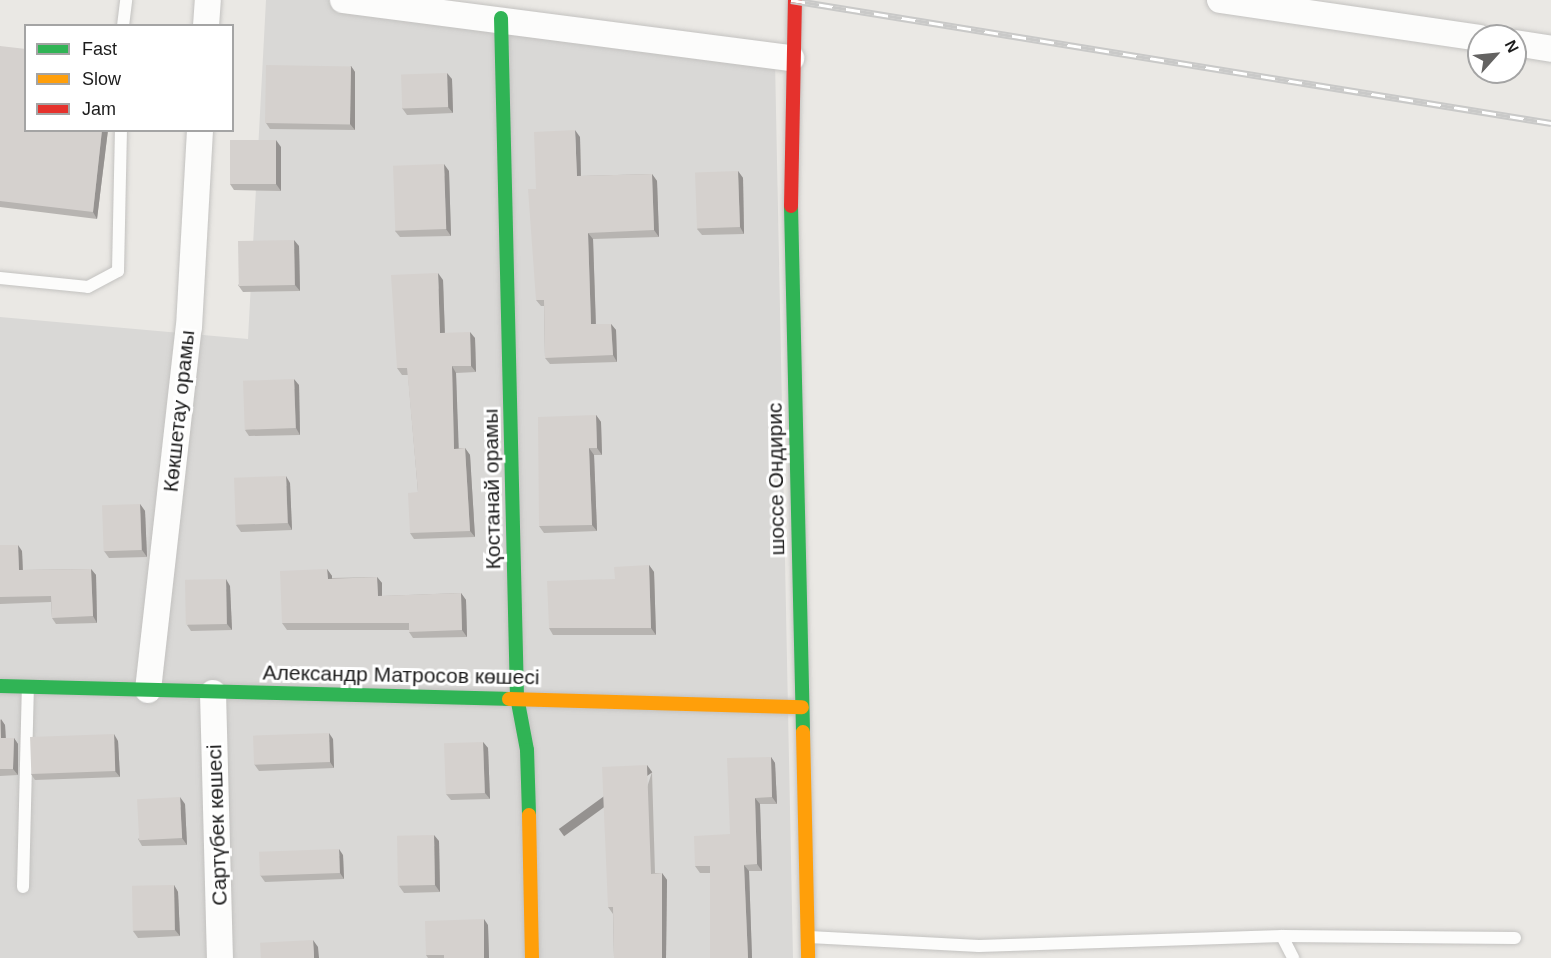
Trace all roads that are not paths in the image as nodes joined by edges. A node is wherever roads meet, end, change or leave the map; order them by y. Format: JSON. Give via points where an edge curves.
{"nodes":[{"id":1,"x":126,"y":0,"type":"edge"},
{"id":2,"x":208,"y":0,"type":"edge"},
{"id":3,"x":343,"y":0,"type":"edge"},
{"id":4,"x":795,"y":0,"type":"edge"},
{"id":5,"x":1220,"y":0,"type":"edge"},
{"id":6,"x":501,"y":18,"type":"junction"},
{"id":7,"x":123,"y":24,"type":"edge"},
{"id":8,"x":206,"y":24,"type":"edge"},
{"id":9,"x":1467,"y":36,"type":"edge"},
{"id":10,"x":1527,"y":46,"type":"edge"},
{"id":11,"x":1551,"y":49,"type":"edge"},
{"id":12,"x":791,"y":58,"type":"junction"},
{"id":13,"x":121,"y":132,"type":"edge"},
{"id":14,"x":200,"y":132,"type":"edge"},
{"id":15,"x":0,"y":278,"type":"edge"},
{"id":16,"x":0,"y":686,"type":"edge"},
{"id":17,"x":28,"y":688,"type":"junction"},
{"id":18,"x":148,"y":690,"type":"junction"},
{"id":19,"x":213,"y":693,"type":"junction"},
{"id":20,"x":518,"y":697,"type":"junction"},
{"id":21,"x":802,"y":707,"type":"junction"},
{"id":22,"x":23,"y":886,"type":"dead end"},
{"id":23,"x":1282,"y":936,"type":"junction"},
{"id":24,"x":808,"y":938,"type":"junction"},
{"id":25,"x":1515,"y":938,"type":"dead end"},
{"id":26,"x":220,"y":958,"type":"edge"},
{"id":27,"x":532,"y":958,"type":"edge"},
{"id":28,"x":808,"y":958,"type":"edge"},
{"id":29,"x":1293,"y":958,"type":"edge"}],
"edges":[{"from":1,"to":7,"type":"lane"},
{"from":2,"to":8,"type":"street"},
{"from":3,"to":6,"type":"street"},
{"from":4,"to":12,"type":"street","name":"шоссе Ондирис"},
{"from":5,"to":9,"type":"street"},
{"from":6,"to":12,"type":"street"},
{"from":6,"to":20,"type":"street","name":"Қостанай орамы"},
{"from":10,"to":11,"type":"street"},
{"from":12,"to":21,"type":"street","name":"шоссе Ондирис"},
{"from":13,"to":15,"type":"lane","via":[[118,271],[88,287]]},
{"from":14,"to":18,"type":"street","name":"Көкшетау орамы","via":[[189,327]]},
{"from":16,"to":17,"type":"street","name":"Александр Матросов көшесі"},
{"from":17,"to":18,"type":"street","name":"Александр Матросов көшесі"},
{"from":17,"to":22,"type":"lane"},
{"from":18,"to":19,"type":"street","name":"Александр Матросов көшесі"},
{"from":19,"to":20,"type":"street","name":"Александр Матросов көшесі"},
{"from":19,"to":26,"type":"street","name":"Сартүбек көшесі"},
{"from":20,"to":21,"type":"street","name":"Александр Матросов көшесі"},
{"from":20,"to":27,"type":"street","name":"Қостанай орамы","via":[[527,750]]},
{"from":21,"to":24,"type":"street","name":"шоссе Ондирис"},
{"from":23,"to":24,"type":"lane","via":[[979,946]]},
{"from":23,"to":25,"type":"lane"},
{"from":23,"to":29,"type":"lane"},
{"from":24,"to":28,"type":"street","name":"шоссе Ондирис"}]}
